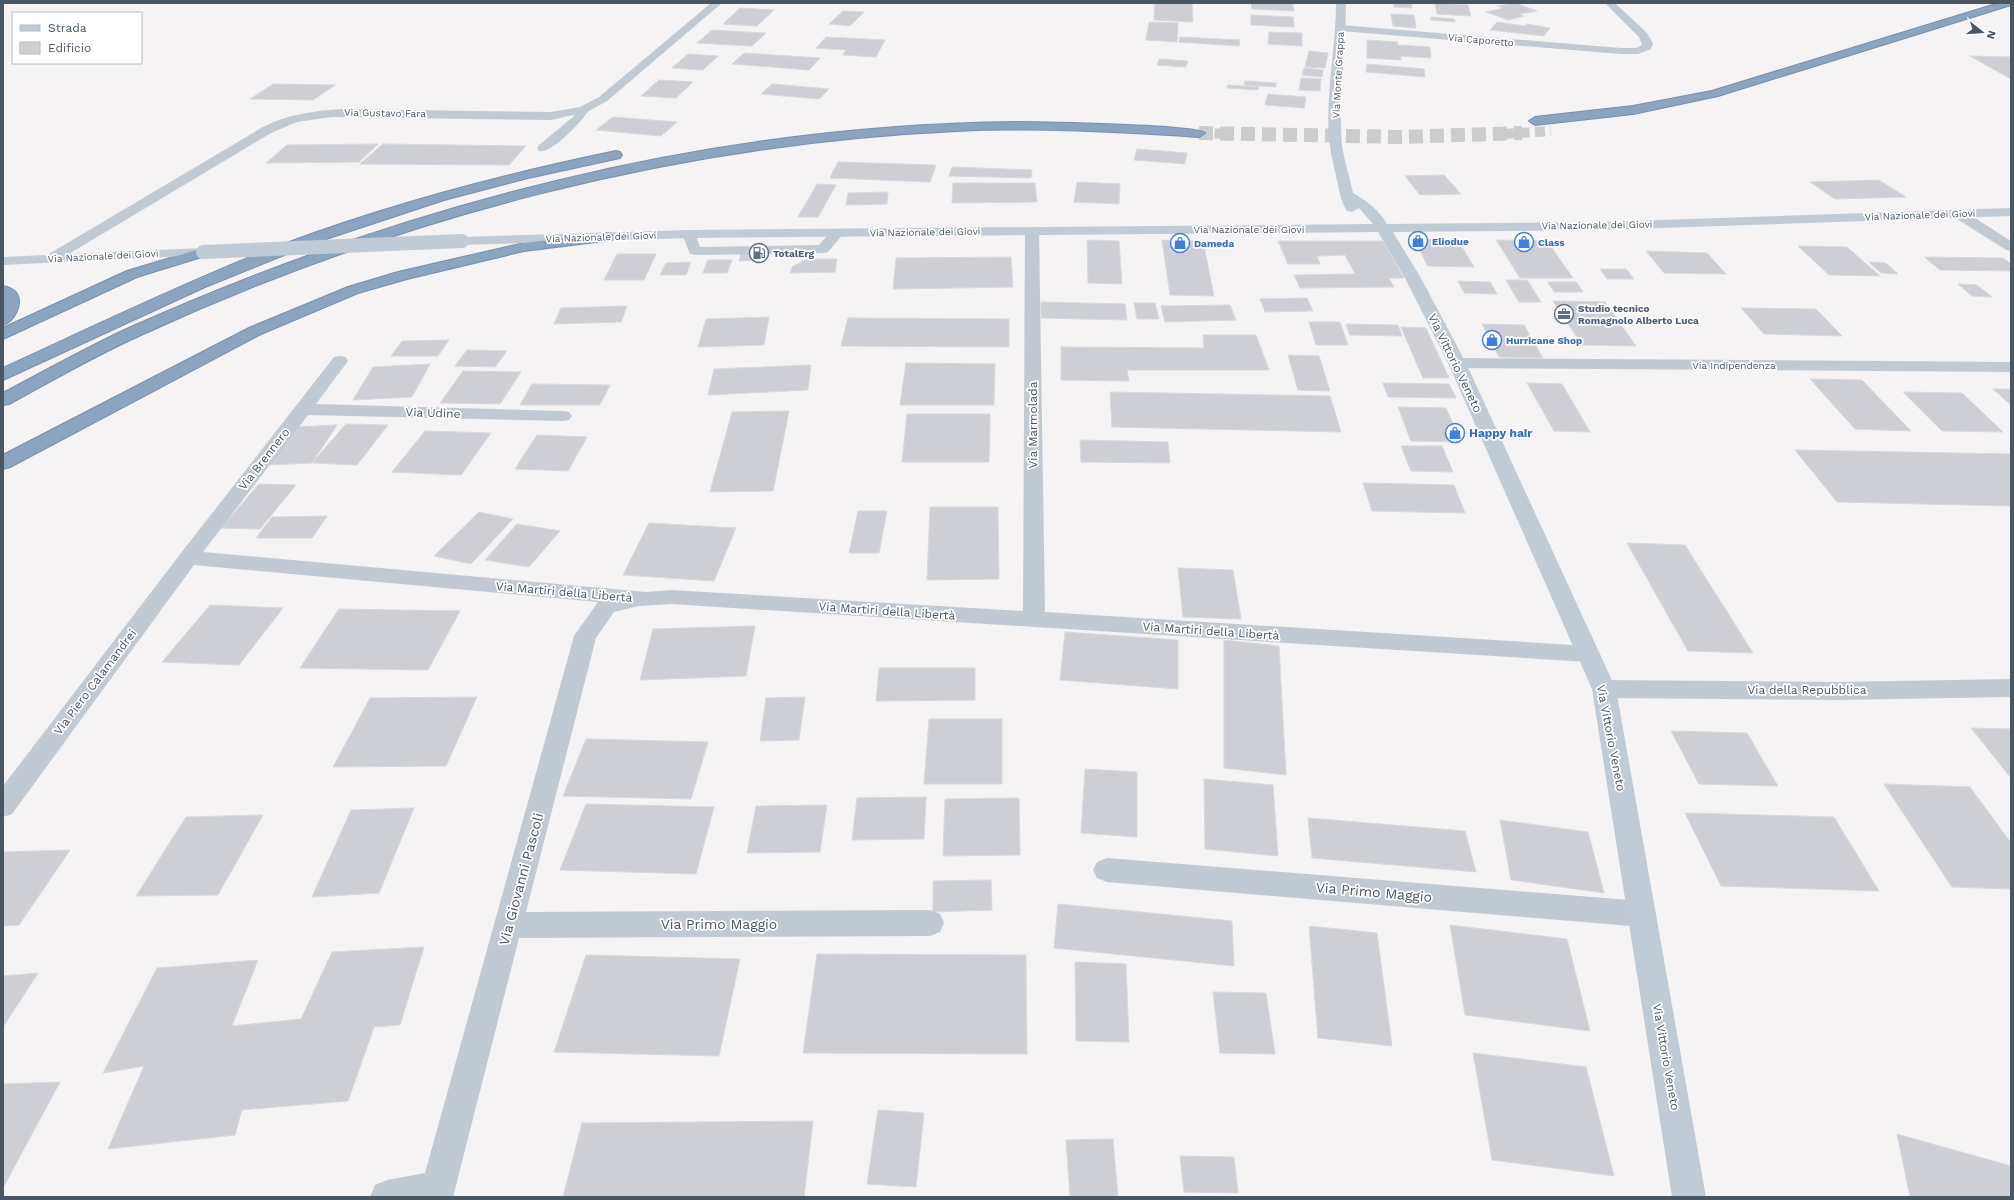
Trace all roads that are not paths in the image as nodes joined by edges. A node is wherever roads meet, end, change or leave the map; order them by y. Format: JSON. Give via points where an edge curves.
{"nodes":[{"id":1,"x":718,"y":3,"type":"edge"},
{"id":2,"x":1341,"y":3,"type":"edge"},
{"id":3,"x":1610,"y":3,"type":"edge"},
{"id":4,"x":2009,"y":3,"type":"edge"},
{"id":5,"x":1341,"y":28,"type":"junction"},
{"id":6,"x":583,"y":110,"type":"junction"},
{"id":7,"x":1535,"y":121,"type":"tunnel mouth"},
{"id":8,"x":827,"y":124,"type":"dead end"},
{"id":9,"x":543,"y":148,"type":"dead end"},
{"id":10,"x":628,"y":153,"type":"dead end"},
{"id":11,"x":2011,"y":212,"type":"edge"},
{"id":12,"x":1959,"y":214,"type":"junction"},
{"id":13,"x":1383,"y":228,"type":"junction"},
{"id":14,"x":1032,"y":230,"type":"junction"},
{"id":15,"x":607,"y":237,"type":"junction"},
{"id":16,"x":2011,"y":247,"type":"edge"},
{"id":17,"x":203,"y":252,"type":"junction"},
{"id":18,"x":52,"y":258,"type":"junction"},
{"id":19,"x":3,"y":261,"type":"edge"},
{"id":20,"x":3,"y":291,"type":"edge"},
{"id":21,"x":3,"y":320,"type":"edge"},
{"id":22,"x":3,"y":334,"type":"edge"},
{"id":23,"x":340,"y":361,"type":"dead end"},
{"id":24,"x":1457,"y":363,"type":"junction"},
{"id":25,"x":2011,"y":367,"type":"edge"},
{"id":26,"x":3,"y":375,"type":"edge"},
{"id":27,"x":3,"y":400,"type":"edge"},
{"id":28,"x":302,"y":409,"type":"junction"},
{"id":29,"x":563,"y":416,"type":"dead end"},
{"id":30,"x":3,"y":463,"type":"edge"},
{"id":31,"x":188,"y":558,"type":"junction"},
{"id":32,"x":646,"y":599,"type":"junction"},
{"id":33,"x":1034,"y":620,"type":"junction"},
{"id":34,"x":1588,"y":654,"type":"junction"},
{"id":35,"x":2011,"y":688,"type":"edge"},
{"id":36,"x":1604,"y":689,"type":"junction"},
{"id":37,"x":3,"y":806,"type":"edge"},
{"id":38,"x":1107,"y":870,"type":"dead end"},
{"id":39,"x":1642,"y":914,"type":"junction"},
{"id":40,"x":930,"y":923,"type":"dead end"},
{"id":41,"x":508,"y":925,"type":"junction"},
{"id":42,"x":437,"y":1192,"type":"edge"},
{"id":43,"x":387,"y":1197,"type":"edge"},
{"id":44,"x":1689,"y":1197,"type":"edge"}],
"edges":[{"from":1,"to":6,"type":"street","name":"Via Gustavo Fara","via":[[603,99]]},
{"from":2,"to":5,"type":"main road","name":"Via Monte Grappa"},
{"from":3,"to":5,"type":"street","name":"Via Caporetto","via":[[1643,35],[1648,43],[1647,48],[1621,51]]},
{"from":4,"to":7,"type":"highway","via":[[1714,94],[1633,110]]},
{"from":5,"to":13,"type":"main road","name":"Via Monte Grappa","via":[[1335,107],[1336,138],[1347,195],[1354,211],[1364,220]]},
{"from":6,"to":9,"type":"lane","via":[[578,119]]},
{"from":6,"to":18,"type":"street","name":"Via Gustavo Fara","via":[[551,116],[342,113],[295,117],[267,130]]},
{"from":8,"to":27,"type":"highway","via":[[1008,114],[1070,115],[1198,127],[958,126],[875,132],[714,151],[620,169],[451,212],[375,236],[272,274],[132,333]]},
{"from":10,"to":26,"type":"highway","via":[[451,194],[334,232],[267,256],[196,286]]},
{"from":11,"to":12,"type":"main road","name":"Via Nazionale dei Giovi"},
{"from":12,"to":13,"type":"main road","name":"Via Nazionale dei Giovi","via":[[1601,226]]},
{"from":12,"to":16,"type":"street"},
{"from":13,"to":14,"type":"main road","name":"Via Nazionale dei Giovi"},
{"from":13,"to":24,"type":"main road","name":"Via Vittorio Veneto","via":[[1413,278]]},
{"from":14,"to":15,"type":"main road","name":"Via Nazionale dei Giovi"},
{"from":14,"to":33,"type":"street","name":"Via Marmolada"},
{"from":15,"to":17,"type":"main road","name":"Via Nazionale dei Giovi","bridge":true},
{"from":15,"to":30,"type":"highway","via":[[524,247],[404,275],[353,290],[255,331]]},
{"from":17,"to":18,"type":"main road","name":"Via Nazionale dei Giovi"},
{"from":17,"to":22,"type":"highway","via":[[132,274]]},
{"from":18,"to":19,"type":"main road","name":"Via Nazionale dei Giovi"},
{"from":20,"to":21,"type":"highway","via":[[10,295],[9,313]]},
{"from":23,"to":28,"type":"street","name":"Via Brennero"},
{"from":24,"to":25,"type":"street","name":"Via Indipendenza"},
{"from":24,"to":34,"type":"main road","name":"Via Vittorio Veneto"},
{"from":28,"to":29,"type":"street","name":"Via Udine"},
{"from":28,"to":31,"type":"street","name":"Via Brennero"},
{"from":31,"to":32,"type":"street","name":"Via Martiri della Libertà"},
{"from":31,"to":37,"type":"street","name":"Via Piero Calamandrei"},
{"from":32,"to":33,"type":"street","name":"Via Martiri della Libertà","via":[[671,597]]},
{"from":32,"to":41,"type":"street","name":"Via Giovanni Pascoli","via":[[607,606],[585,636]]},
{"from":33,"to":34,"type":"street","name":"Via Martiri della Libertà"},
{"from":34,"to":36,"type":"main road","name":"Via Vittorio Veneto"},
{"from":35,"to":36,"type":"street","name":"Via della Repubblica","via":[[1839,691]]},
{"from":36,"to":39,"type":"main road","name":"Via Vittorio Veneto"},
{"from":38,"to":39,"type":"street","name":"Via Primo Maggio"},
{"from":39,"to":44,"type":"main road","name":"Via Vittorio Veneto"},
{"from":40,"to":41,"type":"street","name":"Via Primo Maggio"},
{"from":41,"to":42,"type":"street","name":"Via Giovanni Pascoli"},
{"from":42,"to":43,"type":"street"}]}
